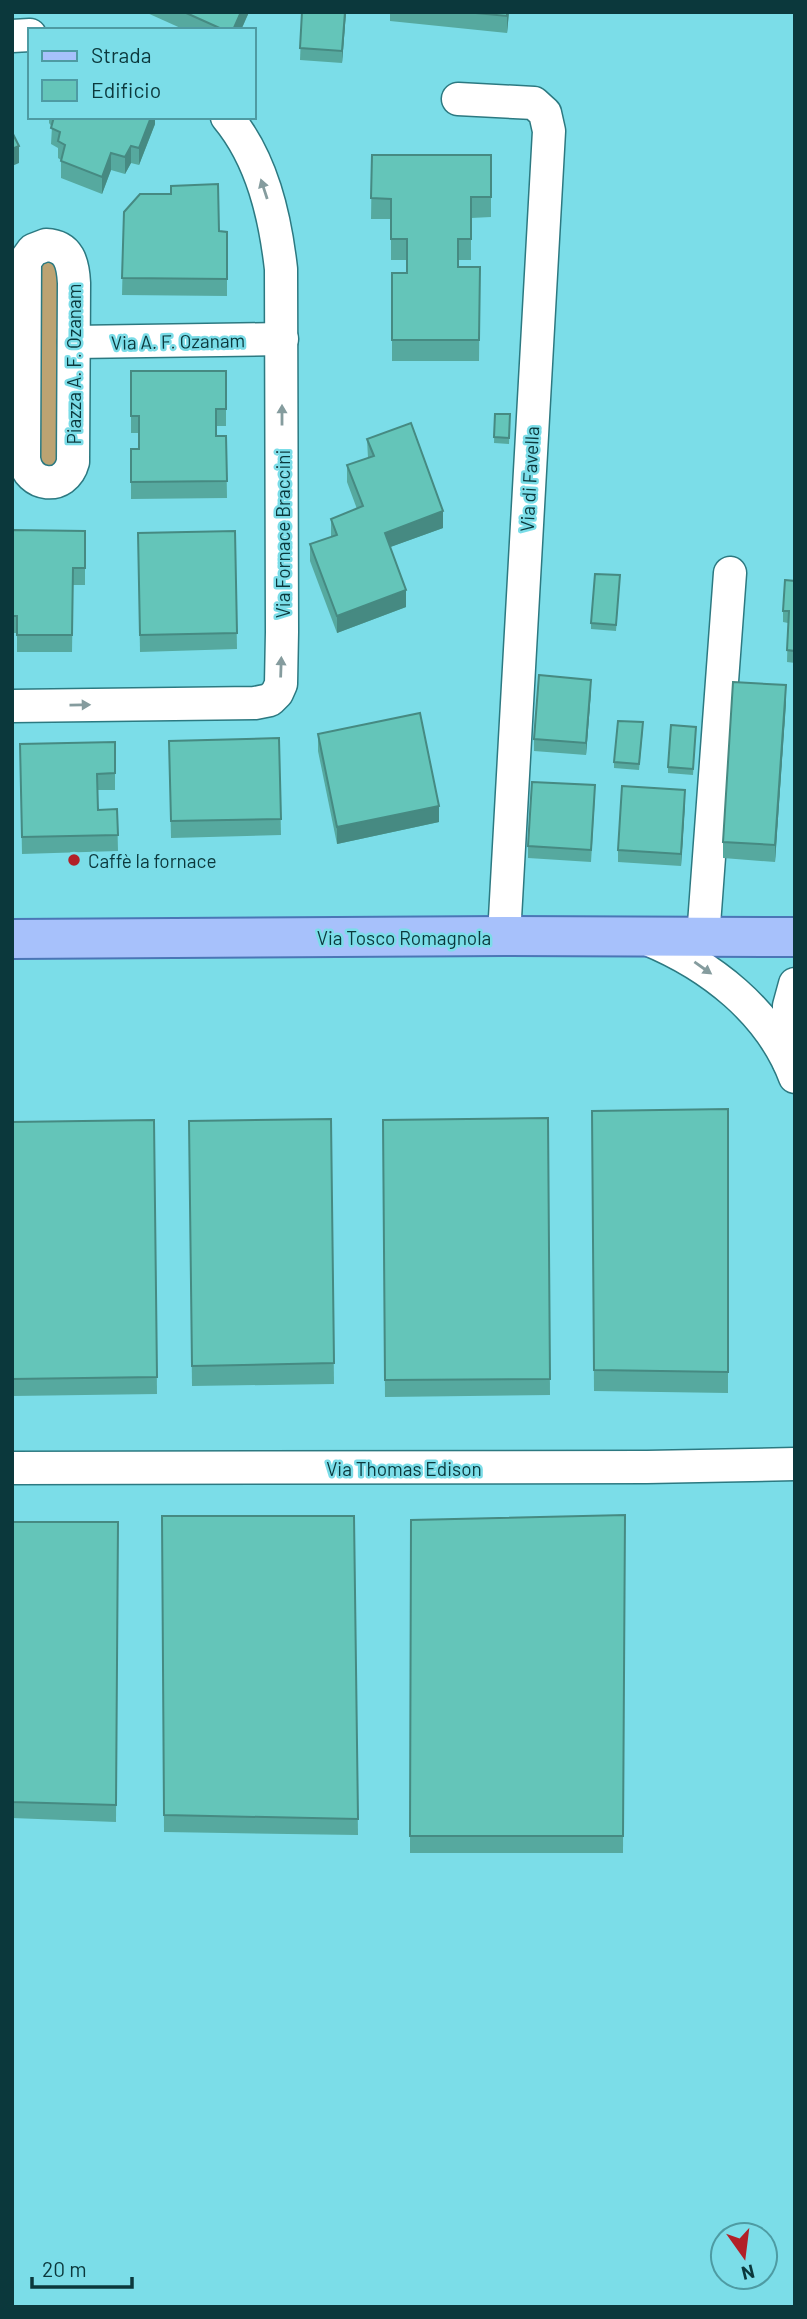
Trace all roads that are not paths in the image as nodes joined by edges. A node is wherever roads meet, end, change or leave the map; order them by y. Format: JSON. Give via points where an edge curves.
{"nodes":[{"id":1,"x":458,"y":99,"type":"dead end"},
{"id":2,"x":229,"y":119,"type":"edge"},
{"id":3,"x":282,"y":339,"type":"junction"},
{"id":4,"x":74,"y":342,"type":"junction"},
{"id":5,"x":730,"y":573,"type":"dead end"},
{"id":6,"x":12,"y":706,"type":"edge"},
{"id":7,"x":504,"y":936,"type":"junction"},
{"id":8,"x":643,"y":937,"type":"junction"},
{"id":9,"x":795,"y":937,"type":"edge"},
{"id":10,"x":703,"y":938,"type":"junction"},
{"id":11,"x":12,"y":939,"type":"edge"},
{"id":12,"x":795,"y":984,"type":"edge"},
{"id":13,"x":792,"y":1069,"type":"edge"},
{"id":14,"x":795,"y":1464,"type":"edge"},
{"id":15,"x":12,"y":1468,"type":"edge"}],
"edges":[{"from":1,"to":7,"type":"street","name":"Via di Favella","via":[[534,103],[545,113],[549,131]]},
{"from":3,"to":2,"type":"street","name":"Via Fornace Braccini","one_way":true,"via":[[281,269],[273,222],[255,164]]},
{"from":3,"to":4,"type":"street","name":"Via A. F. Ozanam"},
{"from":6,"to":3,"type":"street","name":"Via Fornace Braccini","one_way":true,"via":[[255,703],[275,697],[281,684]]},
{"from":4,"to":4,"type":"street","name":"Piazza A. F. Ozanam","via":[[71,262],[61,248],[38,246],[26,261],[24,459],[29,473],[45,482],[64,478],[73,462]]},
{"from":5,"to":10,"type":"street"},
{"from":7,"to":8,"type":"main road","name":"Via Tosco Romagnola"},
{"from":7,"to":11,"type":"main road","name":"Via Tosco Romagnola"},
{"from":8,"to":10,"type":"main road","name":"Via Tosco Romagnola"},
{"from":8,"to":13,"type":"street","one_way":true,"via":[[695,962],[744,1001]]},
{"from":9,"to":10,"type":"main road","name":"Via Tosco Romagnola"},
{"from":12,"to":13,"type":"street","via":[[789,1006]]},
{"from":14,"to":15,"type":"street","name":"Via Thomas Edison"}]}
